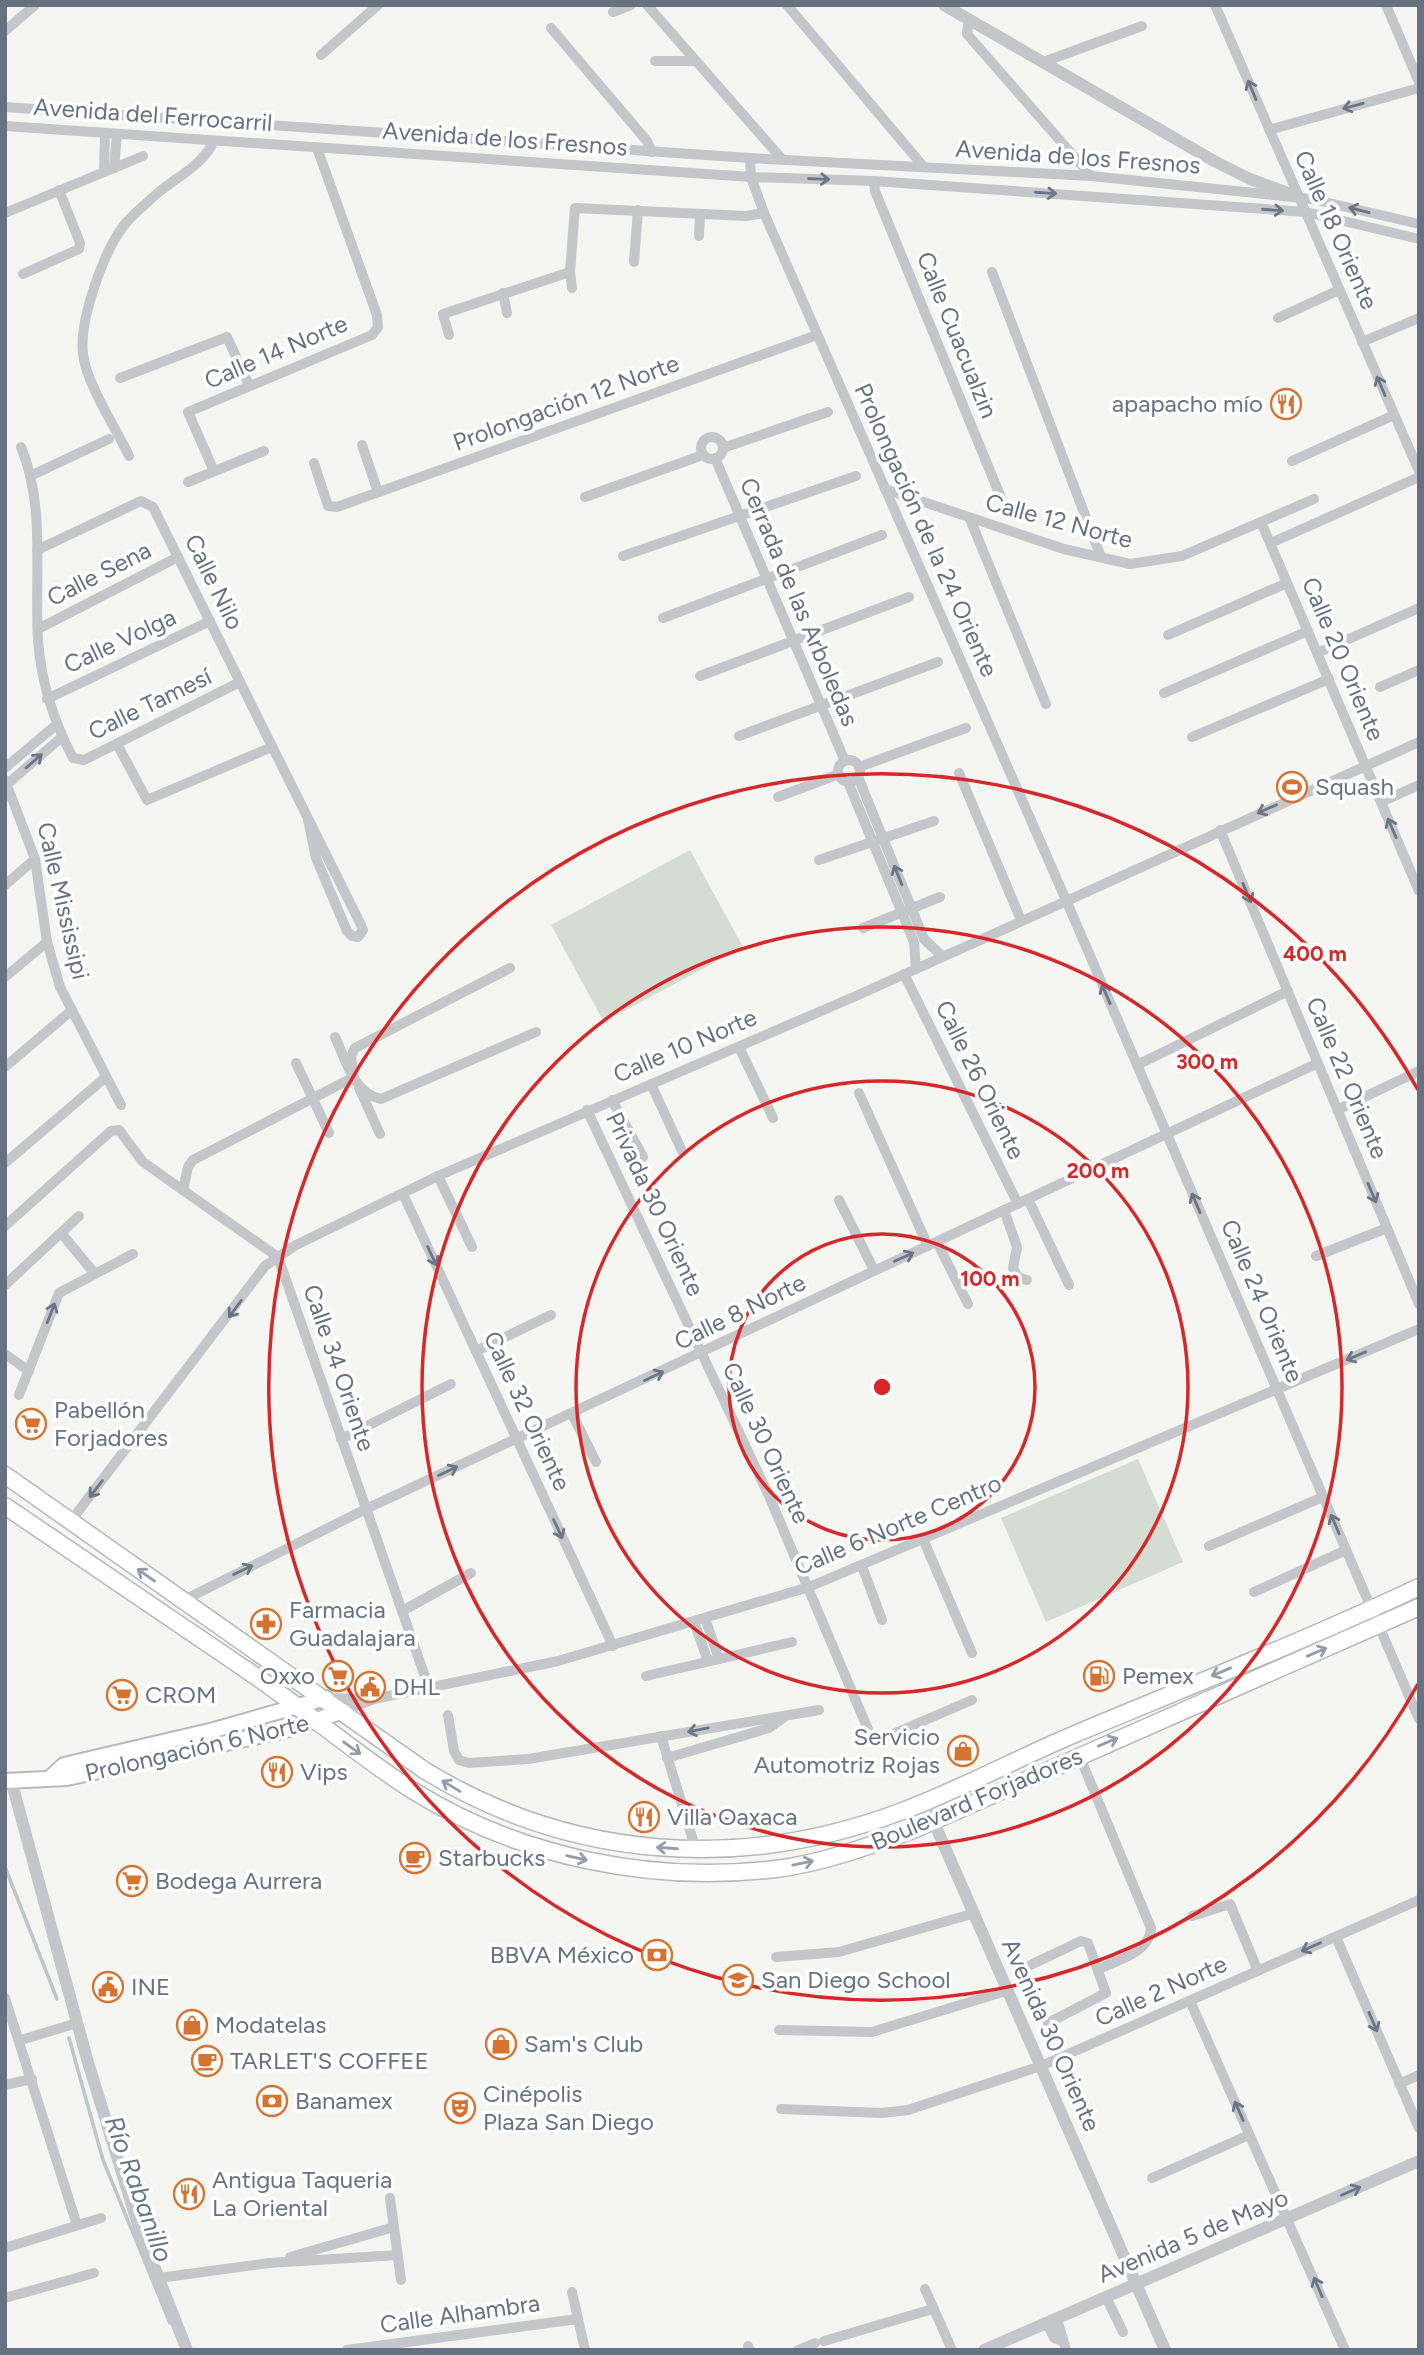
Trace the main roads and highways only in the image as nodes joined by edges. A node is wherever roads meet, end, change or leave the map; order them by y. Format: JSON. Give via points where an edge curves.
{"nodes":[{"id":1,"x":5,"y":1475,"type":"edge"},
{"id":2,"x":5,"y":1506,"type":"edge"},
{"id":3,"x":1419,"y":1587,"type":"edge"},
{"id":4,"x":1419,"y":1607,"type":"edge"},
{"id":5,"x":326,"y":1698,"type":"junction"},
{"id":6,"x":298,"y":1707,"type":"junction"},
{"id":7,"x":343,"y":1712,"type":"junction"},
{"id":8,"x":315,"y":1721,"type":"junction"},
{"id":9,"x":51,"y":1777,"type":"junction"},
{"id":10,"x":8,"y":1780,"type":"edge"}],
"edges":[{"from":5,"to":1,"type":"main road","name":"Boulevard Forjadores","one_way":true},
{"from":2,"to":6,"type":"main road","name":"Boulevard Forjadores"},
{"from":3,"to":7,"type":"main road","name":"Boulevard Forjadores","one_way":true,"via":[[925,1802],[863,1825],[788,1844],[696,1850],[631,1846],[528,1821],[467,1797]]},
{"from":8,"to":4,"type":"main road","name":"Boulevard Forjadores","one_way":true,"via":[[412,1790],[521,1842],[625,1867],[677,1873],[778,1868],[867,1847],[934,1820]]},
{"from":5,"to":6,"type":"main road","name":"Prolongación 6 Norte"},
{"from":5,"to":7,"type":"main road","name":"Boulevard Forjadores"},
{"from":6,"to":8,"type":"main road","name":"Boulevard Forjadores"},
{"from":6,"to":9,"type":"main road","name":"Prolongación 6 Norte","via":[[64,1765]]},
{"from":7,"to":8,"type":"main road","name":"Prolongación 6 Norte"},
{"from":8,"to":9,"type":"main road","name":"Prolongación 6 Norte","via":[[67,1778]]},
{"from":9,"to":10,"type":"main road","name":"Prolongación 6 Norte"}]}
